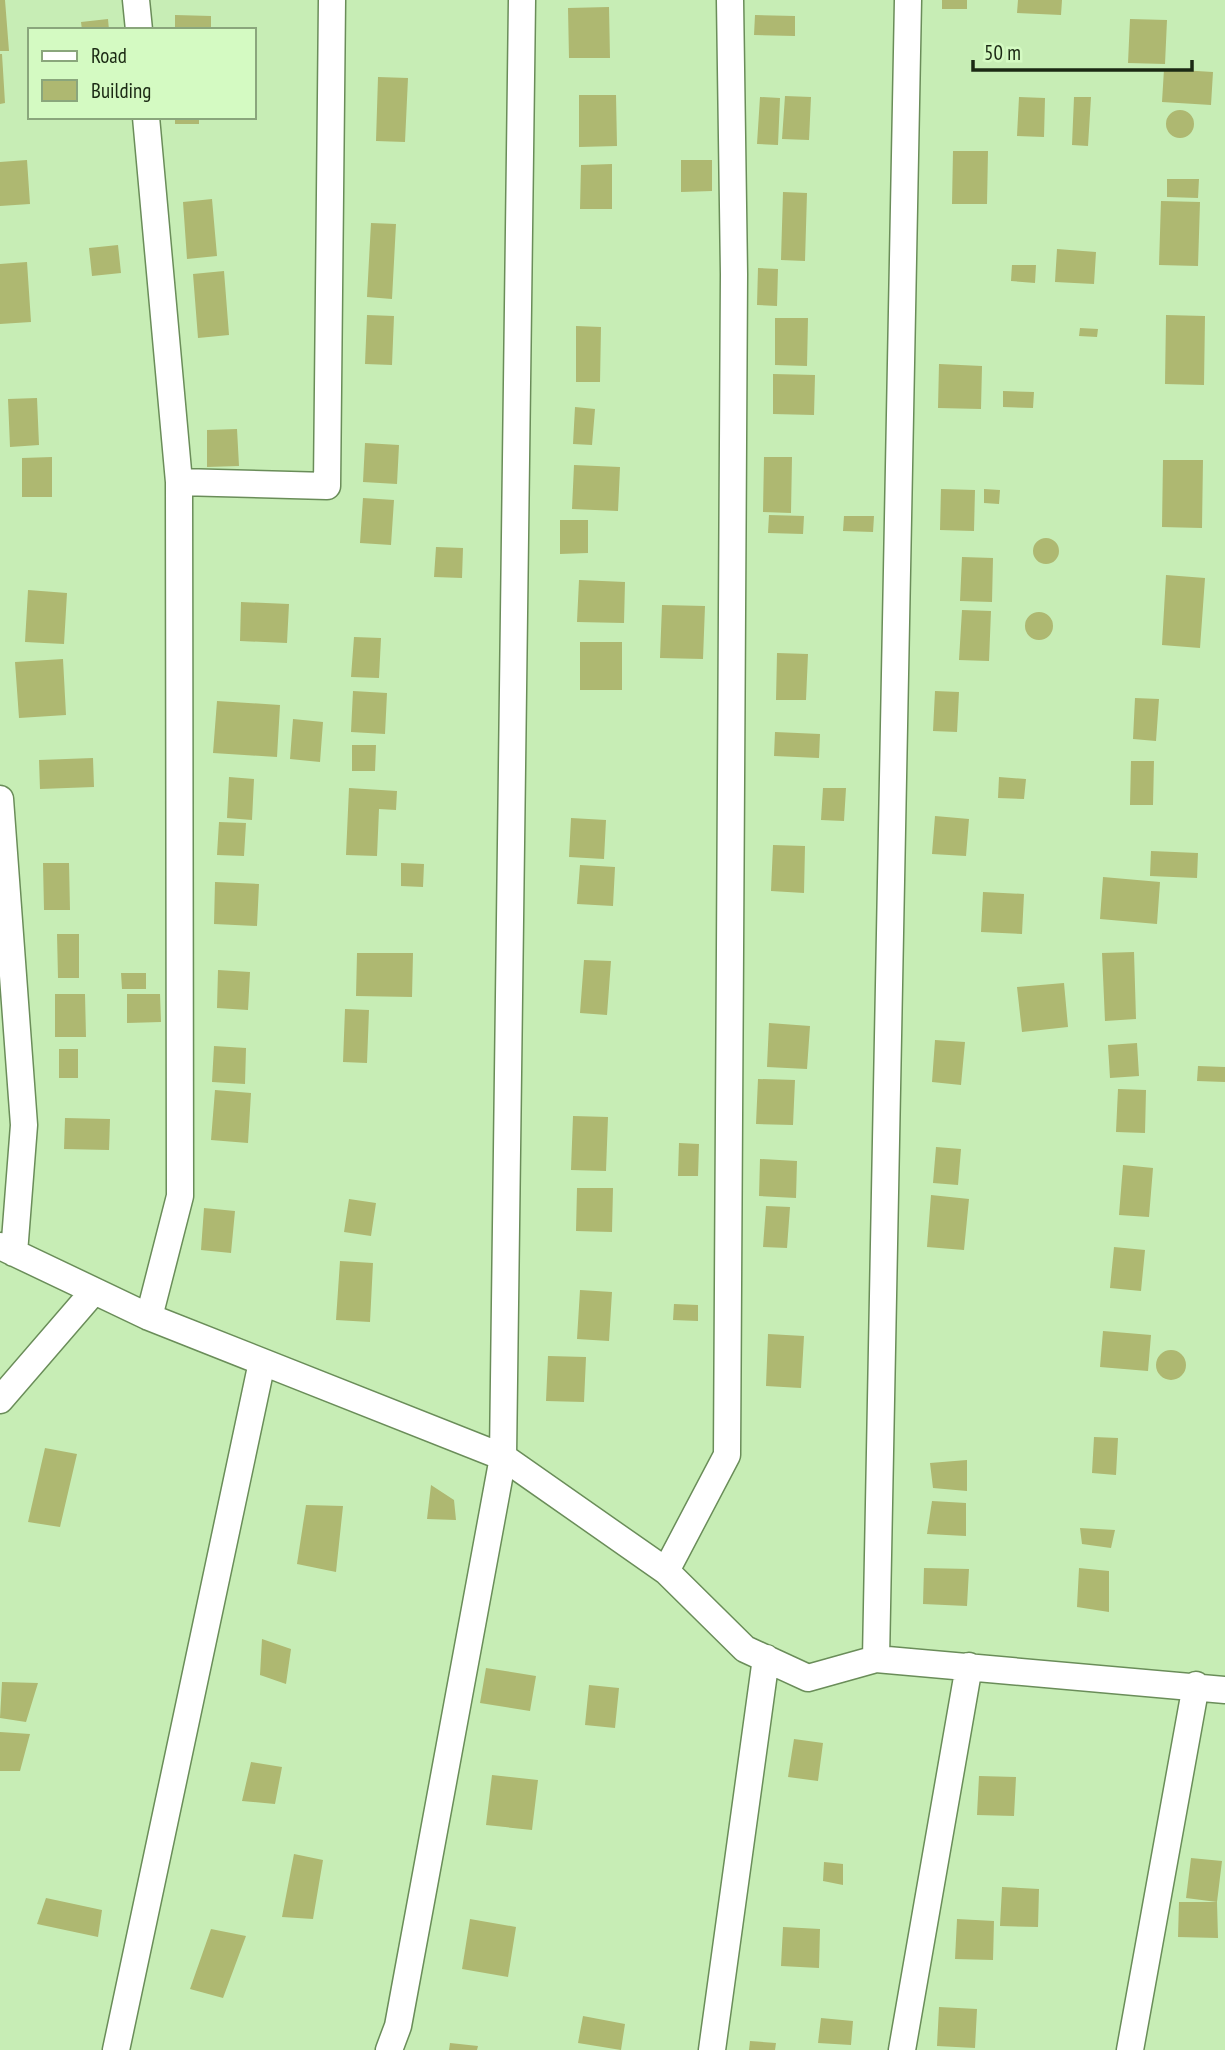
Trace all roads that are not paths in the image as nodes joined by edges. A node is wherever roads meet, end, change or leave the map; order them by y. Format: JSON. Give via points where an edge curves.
{"nodes":[{"id":1,"x":136,"y":0,"type":"edge"},
{"id":2,"x":332,"y":0,"type":"edge"},
{"id":3,"x":522,"y":0,"type":"edge"},
{"id":4,"x":730,"y":0,"type":"edge"},
{"id":5,"x":908,"y":0,"type":"edge"},
{"id":6,"x":139,"y":28,"type":"edge"},
{"id":7,"x":146,"y":119,"type":"edge"},
{"id":8,"x":179,"y":482,"type":"junction"},
{"id":9,"x":0,"y":799,"type":"edge"},
{"id":10,"x":7,"y":1250,"type":"edge"},
{"id":11,"x":94,"y":1291,"type":"junction"},
{"id":12,"x":149,"y":1317,"type":"junction"},
{"id":13,"x":262,"y":1362,"type":"junction"},
{"id":14,"x":0,"y":1400,"type":"edge"},
{"id":15,"x":503,"y":1457,"type":"junction"},
{"id":16,"x":666,"y":1571,"type":"junction"},
{"id":17,"x":766,"y":1658,"type":"junction"},
{"id":18,"x":876,"y":1659,"type":"junction"},
{"id":19,"x":968,"y":1666,"type":"junction"},
{"id":20,"x":1196,"y":1685,"type":"junction"},
{"id":21,"x":1225,"y":1690,"type":"edge"},
{"id":22,"x":116,"y":2050,"type":"edge"},
{"id":23,"x":389,"y":2050,"type":"edge"},
{"id":24,"x":712,"y":2050,"type":"edge"},
{"id":25,"x":902,"y":2050,"type":"edge"},
{"id":26,"x":1130,"y":2050,"type":"edge"}],
"edges":[{"from":1,"to":6,"type":"street"},
{"from":2,"to":8,"type":"street","via":[[327,486]]},
{"from":3,"to":15,"type":"street"},
{"from":4,"to":16,"type":"street","via":[[734,288],[727,1455]]},
{"from":5,"to":18,"type":"street"},
{"from":7,"to":8,"type":"street"},
{"from":8,"to":12,"type":"street","via":[[180,1196]]},
{"from":9,"to":10,"type":"street","via":[[24,1125]]},
{"from":10,"to":11,"type":"street"},
{"from":11,"to":12,"type":"street"},
{"from":11,"to":14,"type":"street"},
{"from":12,"to":13,"type":"street"},
{"from":13,"to":15,"type":"street"},
{"from":13,"to":22,"type":"street"},
{"from":15,"to":16,"type":"street"},
{"from":15,"to":23,"type":"street","via":[[398,2026]]},
{"from":16,"to":17,"type":"street","via":[[746,1649]]},
{"from":17,"to":18,"type":"street","via":[[808,1678]]},
{"from":17,"to":24,"type":"street"},
{"from":18,"to":19,"type":"street"},
{"from":19,"to":20,"type":"street"},
{"from":19,"to":25,"type":"street"},
{"from":20,"to":21,"type":"street"},
{"from":20,"to":26,"type":"street"}]}
